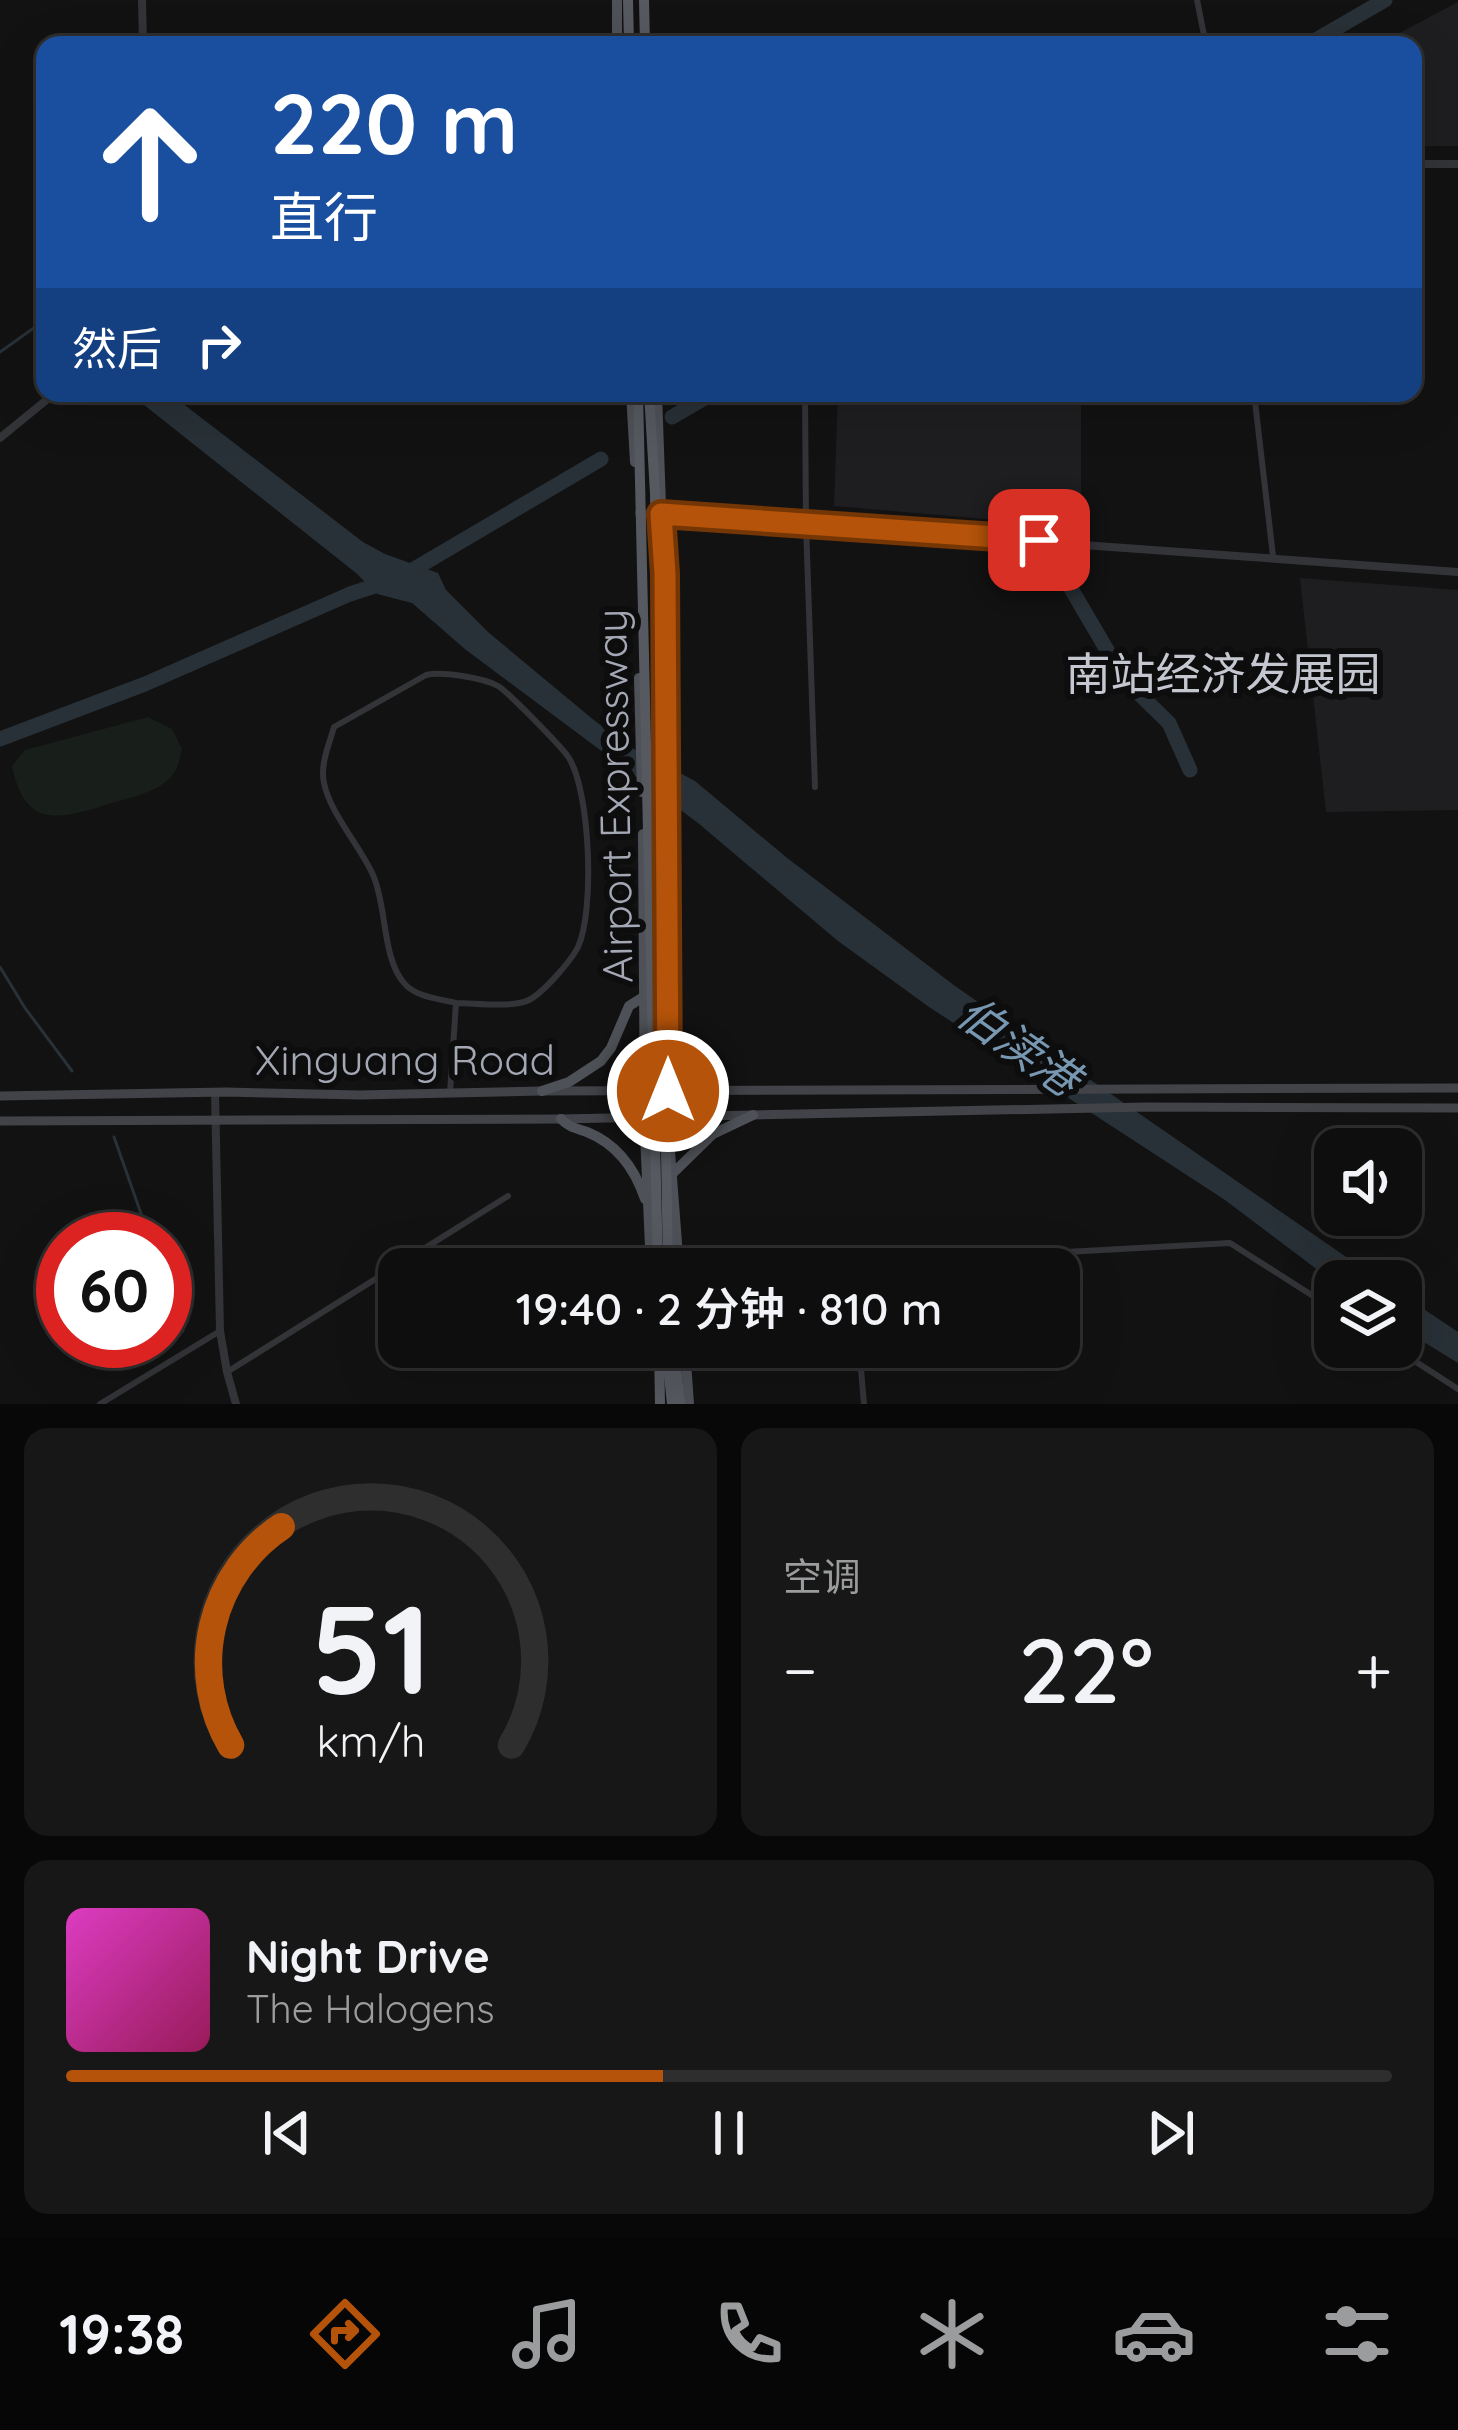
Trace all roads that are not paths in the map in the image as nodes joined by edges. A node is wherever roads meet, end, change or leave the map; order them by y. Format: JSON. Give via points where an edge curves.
{"nodes":[{"id":1,"x":142,"y":0,"type":"edge"},
{"id":2,"x":617,"y":0,"type":"edge"},
{"id":3,"x":628,"y":0,"type":"edge"},
{"id":4,"x":646,"y":0,"type":"edge"},
{"id":5,"x":1197,"y":0,"type":"edge"},
{"id":6,"x":143,"y":36,"type":"edge"},
{"id":7,"x":617,"y":36,"type":"edge"},
{"id":8,"x":629,"y":36,"type":"edge"},
{"id":9,"x":647,"y":36,"type":"edge"},
{"id":10,"x":1204,"y":36,"type":"edge"},
{"id":11,"x":1422,"y":164,"type":"edge"},
{"id":12,"x":1458,"y":164,"type":"edge"},
{"id":13,"x":44,"y":402,"type":"edge"},
{"id":14,"x":634,"y":402,"type":"edge"},
{"id":15,"x":634,"y":402,"type":"edge"},
{"id":16,"x":653,"y":402,"type":"edge"},
{"id":17,"x":654,"y":402,"type":"edge"},
{"id":18,"x":806,"y":402,"type":"edge"},
{"id":19,"x":1255,"y":402,"type":"edge"},
{"id":20,"x":0,"y":438,"type":"edge"},
{"id":21,"x":655,"y":493,"type":"junction"},
{"id":22,"x":638,"y":513,"type":"junction"},
{"id":23,"x":661,"y":514,"type":"junction"},
{"id":24,"x":806,"y":524,"type":"junction"},
{"id":25,"x":1273,"y":556,"type":"junction"},
{"id":26,"x":1458,"y":572,"type":"edge"},
{"id":27,"x":815,"y":787,"type":"dead end"},
{"id":28,"x":645,"y":996,"type":"junction"},
{"id":29,"x":456,"y":1003,"type":"junction"},
{"id":30,"x":1458,"y":1088,"type":"edge"},
{"id":31,"x":749,"y":1090,"type":"junction"},
{"id":32,"x":542,"y":1091,"type":"junction"},
{"id":33,"x":645,"y":1091,"type":"junction"},
{"id":34,"x":668,"y":1091,"type":"junction"},
{"id":35,"x":214,"y":1092,"type":"junction"},
{"id":36,"x":450,"y":1093,"type":"junction"},
{"id":37,"x":0,"y":1096,"type":"edge"},
{"id":38,"x":1458,"y":1108,"type":"edge"},
{"id":39,"x":753,"y":1115,"type":"junction"},
{"id":40,"x":645,"y":1116,"type":"junction"},
{"id":41,"x":668,"y":1116,"type":"junction"},
{"id":42,"x":215,"y":1119,"type":"junction"},
{"id":43,"x":561,"y":1119,"type":"junction"},
{"id":44,"x":0,"y":1121,"type":"edge"},
{"id":45,"x":672,"y":1174,"type":"junction"},
{"id":46,"x":508,"y":1196,"type":"dead end"},
{"id":47,"x":649,"y":1211,"type":"junction"},
{"id":48,"x":652,"y":1248,"type":"edge"},
{"id":49,"x":654,"y":1248,"type":"edge"},
{"id":50,"x":668,"y":1248,"type":"edge"},
{"id":51,"x":677,"y":1248,"type":"edge"},
{"id":52,"x":1080,"y":1251,"type":"edge"},
{"id":53,"x":1314,"y":1297,"type":"edge"},
{"id":54,"x":220,"y":1331,"type":"junction"},
{"id":55,"x":1422,"y":1366,"type":"edge"},
{"id":56,"x":667,"y":1368,"type":"edge"},
{"id":57,"x":667,"y":1368,"type":"edge"},
{"id":58,"x":681,"y":1368,"type":"edge"},
{"id":59,"x":861,"y":1368,"type":"edge"},
{"id":60,"x":227,"y":1372,"type":"junction"},
{"id":61,"x":1458,"y":1389,"type":"edge"},
{"id":62,"x":100,"y":1404,"type":"edge"},
{"id":63,"x":236,"y":1404,"type":"edge"},
{"id":64,"x":673,"y":1404,"type":"edge"},
{"id":65,"x":864,"y":1404,"type":"edge"}],
"edges":[{"from":1,"to":6,"type":"street"},
{"from":2,"to":7,"type":"main road"},
{"from":3,"to":8,"type":"highway"},
{"from":4,"to":9,"type":"highway"},
{"from":5,"to":10,"type":"street"},
{"from":11,"to":12,"type":"street"},
{"from":13,"to":20,"type":"street"},
{"from":14,"to":22,"type":"main road"},
{"from":15,"to":49,"type":"highway","name":"Airport Expressway","bridge":true},
{"from":16,"to":21,"type":"highway","name":"Airport Expressway","bridge":true},
{"from":17,"to":23,"type":"main road"},
{"from":18,"to":24,"type":"street"},
{"from":19,"to":25,"type":"street"},
{"from":21,"to":34,"type":"highway","bridge":true,"via":[[673,647],[676,1064]]},
{"from":21,"to":50,"type":"highway","name":"Airport Expressway","bridge":true},
{"from":22,"to":23,"type":"street"},
{"from":22,"to":28,"type":"main road","bridge":true},
{"from":23,"to":24,"type":"street"},
{"from":23,"to":34,"type":"main road","bridge":true},
{"from":24,"to":25,"type":"street"},
{"from":24,"to":27,"type":"street"},
{"from":25,"to":26,"type":"street"},
{"from":28,"to":32,"type":"main road","via":[[629,1006],[601,1061]]},
{"from":28,"to":33,"type":"main road"},
{"from":29,"to":29,"type":"street","via":[[524,1003],[542,992],[578,947],[588,843],[569,758],[497,686],[438,672],[334,727],[322,770],[373,874],[405,986]]},
{"from":29,"to":36,"type":"street"},
{"from":30,"to":31,"type":"main road","name":"Xinguang Road"},
{"from":31,"to":34,"type":"main road","name":"Xinguang Road"},
{"from":31,"to":39,"type":"main road","via":[[740,1104]]},
{"from":32,"to":33,"type":"main road","name":"Xinguang Road"},
{"from":32,"to":36,"type":"main road","name":"Xinguang Road"},
{"from":33,"to":34,"type":"main road","name":"Xinguang Road"},
{"from":33,"to":40,"type":"main road"},
{"from":34,"to":41,"type":"main road"},
{"from":35,"to":36,"type":"main road","name":"Xinguang Road"},
{"from":35,"to":37,"type":"main road","name":"Xinguang Road"},
{"from":35,"to":42,"type":"street"},
{"from":38,"to":39,"type":"main road","name":"Xinguang Road"},
{"from":39,"to":41,"type":"main road","name":"Xinguang Road"},
{"from":39,"to":45,"type":"main road","via":[[713,1134]]},
{"from":40,"to":41,"type":"main road","name":"Xinguang Road"},
{"from":40,"to":43,"type":"main road","name":"Xinguang Road"},
{"from":40,"to":47,"type":"main road"},
{"from":41,"to":45,"type":"main road"},
{"from":42,"to":43,"type":"main road","name":"Xinguang Road"},
{"from":42,"to":44,"type":"main road","name":"Xinguang Road"},
{"from":42,"to":54,"type":"street"},
{"from":43,"to":47,"type":"main road","via":[[615,1147]]},
{"from":45,"to":51,"type":"main road"},
{"from":46,"to":60,"type":"street"},
{"from":47,"to":48,"type":"main road"},
{"from":52,"to":53,"type":"street","via":[[1230,1243]]},
{"from":54,"to":60,"type":"street"},
{"from":54,"to":62,"type":"street"},
{"from":55,"to":61,"type":"street"},
{"from":56,"to":64,"type":"highway","bridge":true},
{"from":57,"to":64,"type":"highway"},
{"from":58,"to":64,"type":"main road"},
{"from":59,"to":65,"type":"street"},
{"from":60,"to":63,"type":"street"}]}
